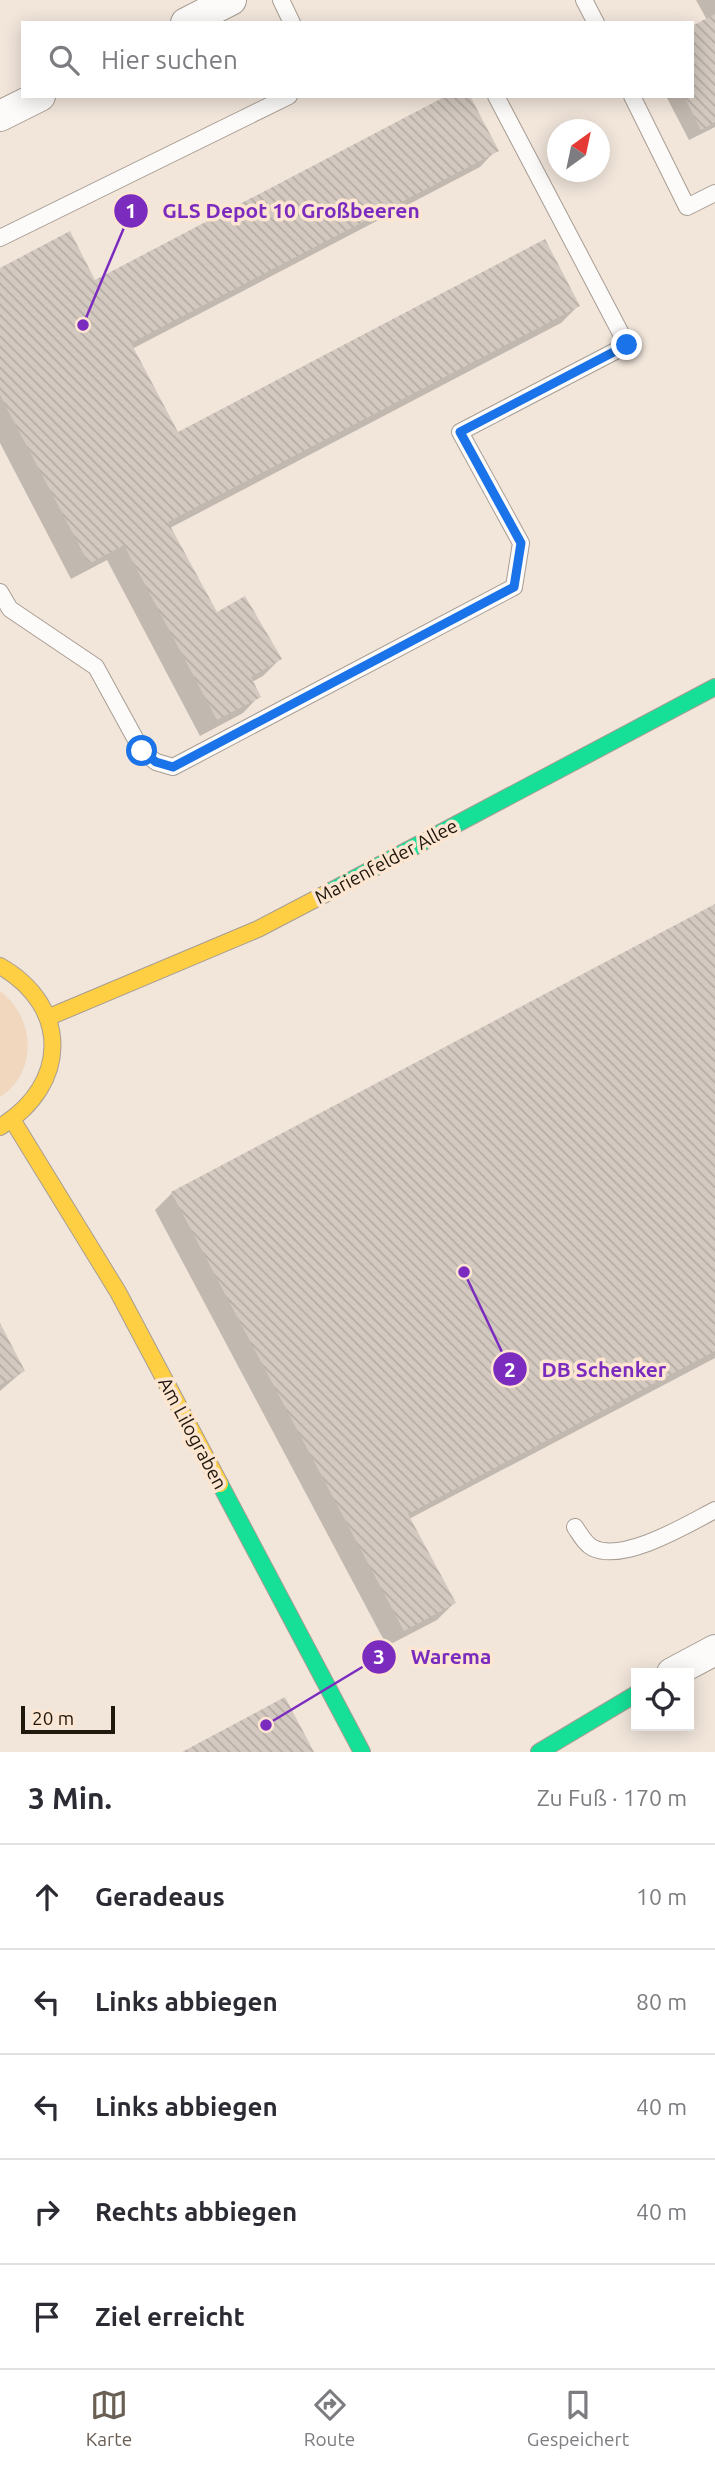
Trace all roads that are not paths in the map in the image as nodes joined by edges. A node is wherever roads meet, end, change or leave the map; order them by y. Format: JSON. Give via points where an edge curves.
{"nodes":[{"id":1,"x":231,"y":0,"type":"edge"},
{"id":2,"x":281,"y":0,"type":"edge"},
{"id":3,"x":584,"y":0,"type":"edge"},
{"id":4,"x":190,"y":21,"type":"edge"},
{"id":5,"x":291,"y":21,"type":"edge"},
{"id":6,"x":595,"y":21,"type":"edge"},
{"id":7,"x":36,"y":98,"type":"edge"},
{"id":8,"x":285,"y":98,"type":"edge"},
{"id":9,"x":497,"y":98,"type":"edge"},
{"id":10,"x":633,"y":98,"type":"edge"},
{"id":11,"x":0,"y":116,"type":"edge"},
{"id":12,"x":715,"y":193,"type":"edge"},
{"id":13,"x":0,"y":239,"type":"edge"},
{"id":14,"x":0,"y":592,"type":"edge"},
{"id":15,"x":715,"y":687,"type":"edge"},
{"id":16,"x":0,"y":967,"type":"edge"},
{"id":17,"x":49,"y":1017,"type":"junction"},
{"id":18,"x":6,"y":1124,"type":"edge"},
{"id":19,"x":715,"y":1510,"type":"edge"},
{"id":20,"x":575,"y":1527,"type":"dead end"},
{"id":21,"x":715,"y":1650,"type":"edge"},
{"id":22,"x":681,"y":1668,"type":"edge"},
{"id":23,"x":631,"y":1697,"type":"edge"},
{"id":24,"x":362,"y":1752,"type":"edge"},
{"id":25,"x":539,"y":1752,"type":"edge"}],
"edges":[{"from":1,"to":4,"type":"street"},
{"from":2,"to":5,"type":"lane"},
{"from":3,"to":6,"type":"lane"},
{"from":7,"to":11,"type":"street"},
{"from":8,"to":13,"type":"lane"},
{"from":9,"to":14,"type":"lane","via":[[627,345],[460,432],[521,543],[514,587],[173,767],[142,751],[96,667],[9,609]]},
{"from":10,"to":12,"type":"lane","via":[[687,207]]},
{"from":15,"to":17,"type":"street","name":"Marienfelder Allee","via":[[258,929]]},
{"from":16,"to":17,"type":"street","via":[[18,976],[36,994]]},
{"from":17,"to":18,"type":"street","via":[[54,1046],[49,1075],[35,1102]]},
{"from":18,"to":24,"type":"street","name":"Am Lilograben","via":[[35,1161],[118,1292]]},
{"from":19,"to":20,"type":"lane","via":[[665,1537],[615,1550],[594,1548]]},
{"from":21,"to":22,"type":"street"},
{"from":23,"to":25,"type":"street"}]}
